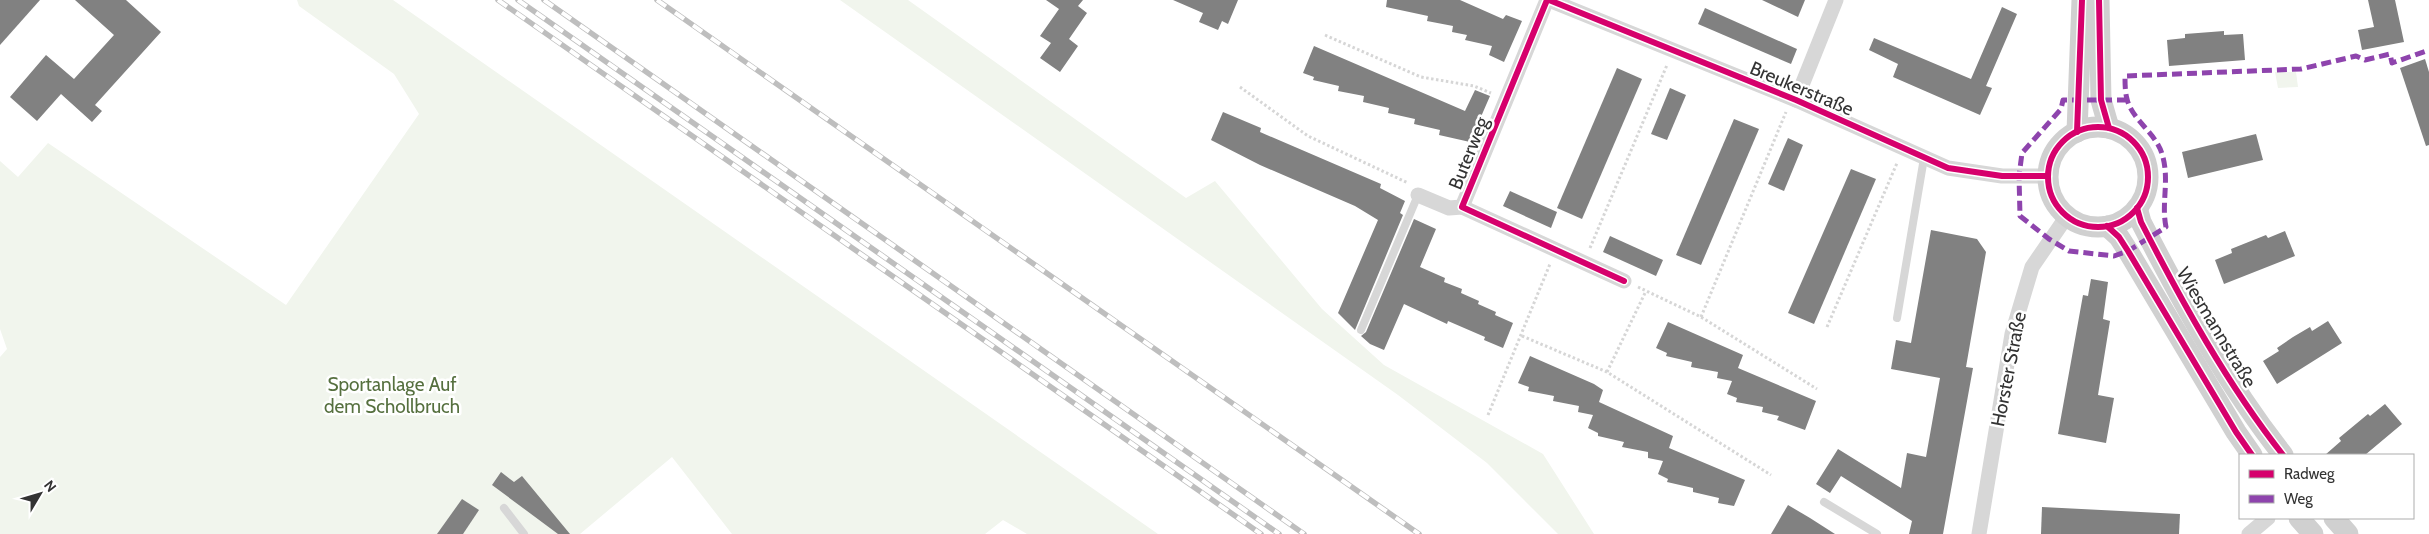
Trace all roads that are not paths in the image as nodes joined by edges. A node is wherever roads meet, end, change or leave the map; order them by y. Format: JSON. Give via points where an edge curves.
{"nodes":[{"id":1,"x":1548,"y":0,"type":"edge"},
{"id":2,"x":1836,"y":0,"type":"edge"},
{"id":3,"x":2082,"y":0,"type":"edge"},
{"id":4,"x":2099,"y":0,"type":"edge"},
{"id":5,"x":1794,"y":100,"type":"junction"},
{"id":6,"x":2109,"y":128,"type":"junction"},
{"id":7,"x":2077,"y":132,"type":"junction"},
{"id":8,"x":1924,"y":158,"type":"junction"},
{"id":9,"x":2048,"y":176,"type":"junction"},
{"id":10,"x":1418,"y":195,"type":"joint"},
{"id":11,"x":1462,"y":207,"type":"junction"},
{"id":12,"x":2137,"y":208,"type":"junction"},
{"id":13,"x":2067,"y":216,"type":"junction"},
{"id":14,"x":2107,"y":226,"type":"junction"},
{"id":15,"x":1624,"y":280,"type":"road end"},
{"id":16,"x":1897,"y":318,"type":"dead end"},
{"id":17,"x":1361,"y":330,"type":"dead end"},
{"id":18,"x":2245,"y":426,"type":"junction"},
{"id":19,"x":2252,"y":454,"type":"edge"},
{"id":20,"x":2282,"y":454,"type":"edge"},
{"id":21,"x":1824,"y":502,"type":"dead end"},
{"id":22,"x":504,"y":508,"type":"dead end"},
{"id":23,"x":2267,"y":519,"type":"edge"},
{"id":24,"x":2300,"y":519,"type":"edge"},
{"id":25,"x":2335,"y":519,"type":"edge"},
{"id":26,"x":1861,"y":526,"type":"junction"},
{"id":27,"x":524,"y":534,"type":"edge"},
{"id":28,"x":1856,"y":534,"type":"edge"},
{"id":29,"x":1877,"y":534,"type":"edge"},
{"id":30,"x":1979,"y":534,"type":"edge"},
{"id":31,"x":2249,"y":534,"type":"edge"},
{"id":32,"x":2313,"y":534,"type":"edge"},
{"id":33,"x":2348,"y":534,"type":"edge"}],
"edges":[{"from":1,"to":5,"type":"street","name":"Breukerstraße"},
{"from":1,"to":11,"type":"street","name":"Buterweg"},
{"from":2,"to":5,"type":"street"},
{"from":3,"to":7,"type":"main road"},
{"from":4,"to":6,"type":"main road","via":[[2101,100]]},
{"from":5,"to":8,"type":"street","name":"Breukerstraße"},
{"from":6,"to":7,"type":"main road","via":[[2095,126]]},
{"from":6,"to":12,"type":"main road","via":[[2126,134],[2145,159],[2147,190]]},
{"from":7,"to":9,"type":"main road","via":[[2056,149]]},
{"from":8,"to":9,"type":"street","name":"Breukerstraße","via":[[1948,168],[2002,176]]},
{"from":8,"to":16,"type":"lane"},
{"from":9,"to":13,"type":"main road","via":[[2051,194]]},
{"from":10,"to":11,"type":"street","name":"Buterweg","via":[[1449,208]]},
{"from":10,"to":17,"type":"lane"},
{"from":11,"to":15,"type":"street","name":"Buterweg"},
{"from":12,"to":14,"type":"main road","via":[[2130,216]]},
{"from":12,"to":18,"type":"main road","name":"Wiesmannstraße","via":[[2141,222]]},
{"from":13,"to":14,"type":"main road","via":[[2085,225]]},
{"from":13,"to":30,"type":"street","name":"Horster Straße","via":[[2032,267],[2012,334]]},
{"from":14,"to":18,"type":"main road","name":"Wiesmannstraße","via":[[2128,250]]},
{"from":18,"to":19,"type":"main road","name":"Wiesmannstraße"},
{"from":18,"to":20,"type":"main road","name":"Wiesmannstraße"},
{"from":21,"to":26,"type":"lane"},
{"from":22,"to":27,"type":"lane"},
{"from":23,"to":31,"type":"street"},
{"from":24,"to":32,"type":"main road"},
{"from":25,"to":33,"type":"main road"},
{"from":26,"to":28,"type":"lane"},
{"from":26,"to":29,"type":"lane"}]}
